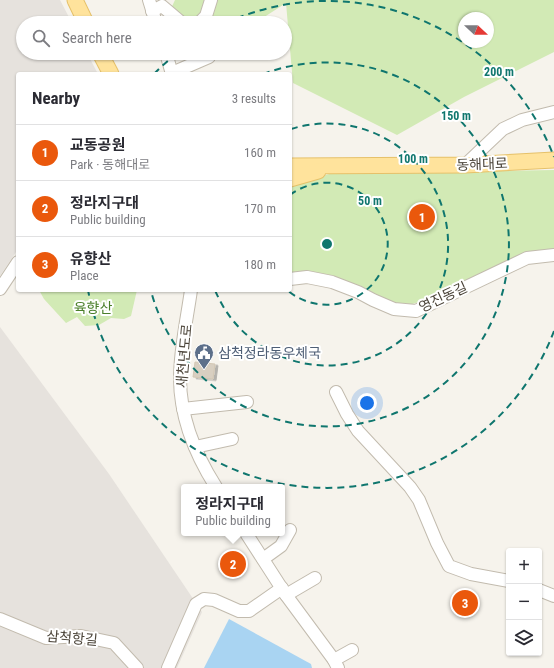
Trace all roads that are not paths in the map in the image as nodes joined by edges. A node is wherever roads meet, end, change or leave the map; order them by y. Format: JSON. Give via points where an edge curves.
{"nodes":[{"id":1,"x":75,"y":0,"type":"edge"},
{"id":2,"x":211,"y":0,"type":"edge"},
{"id":3,"x":151,"y":6,"type":"edge"},
{"id":4,"x":83,"y":16,"type":"edge"},
{"id":5,"x":154,"y":16,"type":"edge"},
{"id":6,"x":174,"y":16,"type":"edge"},
{"id":7,"x":206,"y":16,"type":"edge"},
{"id":8,"x":104,"y":60,"type":"edge"},
{"id":9,"x":168,"y":60,"type":"edge"},
{"id":10,"x":202,"y":60,"type":"edge"},
{"id":11,"x":110,"y":72,"type":"edge"},
{"id":12,"x":172,"y":72,"type":"edge"},
{"id":13,"x":174,"y":72,"type":"edge"},
{"id":14,"x":554,"y":112,"type":"edge"},
{"id":15,"x":554,"y":160,"type":"edge"},
{"id":16,"x":344,"y":165,"type":"junction"},
{"id":17,"x":466,"y":165,"type":"junction"},
{"id":18,"x":292,"y":166,"type":"edge"},
{"id":19,"x":292,"y":178,"type":"edge"},
{"id":20,"x":554,"y":255,"type":"edge"},
{"id":21,"x":16,"y":265,"type":"edge"},
{"id":22,"x":292,"y":279,"type":"edge"},
{"id":23,"x":1,"y":288,"type":"edge"},
{"id":24,"x":191,"y":292,"type":"edge"},
{"id":25,"x":336,"y":392,"type":"dead end"},
{"id":26,"x":247,"y":402,"type":"dead end"},
{"id":27,"x":183,"y":409,"type":"junction"},
{"id":28,"x":232,"y":439,"type":"dead end"},
{"id":29,"x":194,"y":447,"type":"junction"},
{"id":30,"x":214,"y":484,"type":"edge"},
{"id":31,"x":290,"y":530,"type":"dead end"},
{"id":32,"x":248,"y":536,"type":"edge"},
{"id":33,"x":263,"y":559,"type":"junction"},
{"id":34,"x":316,"y":578,"type":"dead end"},
{"id":35,"x":506,"y":580,"type":"edge"},
{"id":36,"x":542,"y":591,"type":"edge"},
{"id":37,"x":284,"y":592,"type":"junction"},
{"id":38,"x":554,"y":596,"type":"edge"},
{"id":39,"x":0,"y":619,"type":"edge"},
{"id":40,"x":352,"y":650,"type":"dead end"},
{"id":41,"x":336,"y":664,"type":"edge"},
{"id":42,"x":137,"y":668,"type":"edge"},
{"id":43,"x":168,"y":668,"type":"edge"}],
"edges":[{"from":1,"to":4,"type":"main road"},
{"from":2,"to":7,"type":"street"},
{"from":3,"to":5,"type":"street"},
{"from":3,"to":6,"type":"street","via":[[162,6]]},
{"from":8,"to":11,"type":"main road"},
{"from":9,"to":12,"type":"street"},
{"from":10,"to":13,"type":"street"},
{"from":14,"to":17,"type":"street","via":[[522,120],[503,129]]},
{"from":15,"to":17,"type":"main road","name":"동해대로"},
{"from":16,"to":17,"type":"main road","name":"동해대로"},
{"from":16,"to":18,"type":"main road","name":"동해대로"},
{"from":16,"to":19,"type":"main road"},
{"from":20,"to":22,"type":"street","name":"영진동길","via":[[527,258],[416,311],[394,309],[332,282],[307,277]]},
{"from":21,"to":23,"type":"street"},
{"from":24,"to":27,"type":"street","name":"새천년도로","via":[[180,366]]},
{"from":25,"to":35,"type":"street","via":[[358,431],[419,500],[449,566],[471,574]]},
{"from":26,"to":27,"type":"street"},
{"from":27,"to":29,"type":"street","name":"새천년도로"},
{"from":28,"to":29,"type":"street"},
{"from":29,"to":30,"type":"street","name":"새천년도로"},
{"from":31,"to":33,"type":"street","via":[[281,546]]},
{"from":32,"to":33,"type":"street"},
{"from":33,"to":37,"type":"street"},
{"from":34,"to":37,"type":"street"},
{"from":36,"to":38,"type":"street"},
{"from":37,"to":41,"type":"street"},
{"from":37,"to":43,"type":"street","via":[[249,611],[239,611],[214,600],[204,599],[196,604]]},
{"from":39,"to":42,"type":"street","name":"삼척항길","via":[[46,638],[81,636],[114,643]]},
{"from":40,"to":41,"type":"street"}]}
